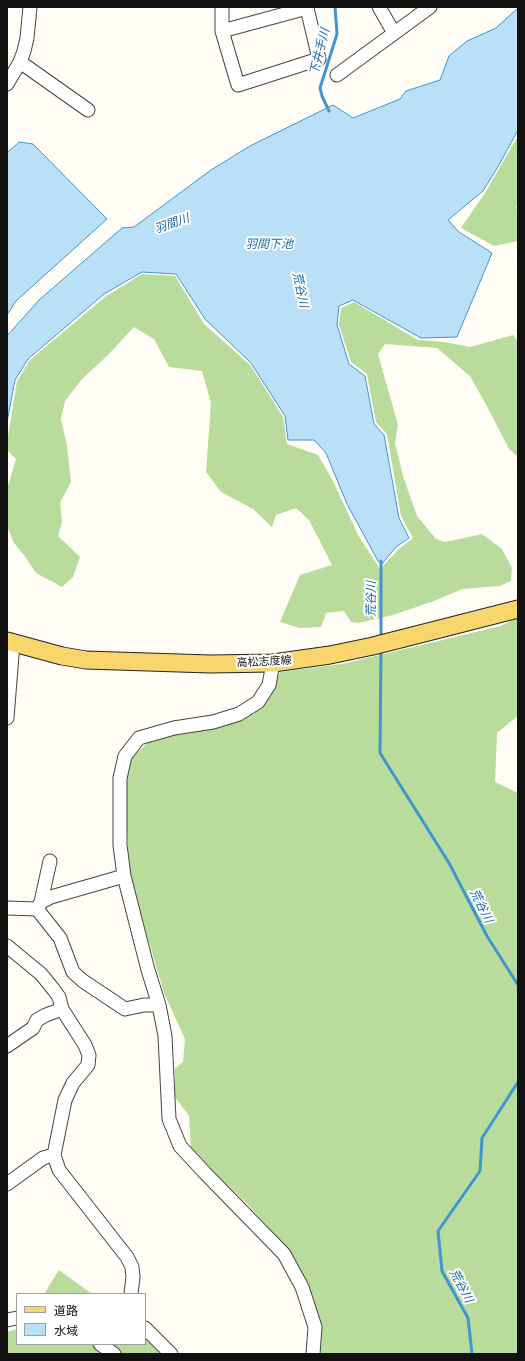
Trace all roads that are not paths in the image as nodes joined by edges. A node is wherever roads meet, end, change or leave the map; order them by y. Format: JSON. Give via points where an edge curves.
{"nodes":[{"id":1,"x":30,"y":7,"type":"edge"},
{"id":2,"x":222,"y":7,"type":"edge"},
{"id":3,"x":379,"y":7,"type":"edge"},
{"id":4,"x":430,"y":7,"type":"edge"},
{"id":5,"x":222,"y":31,"type":"junction"},
{"id":6,"x":394,"y":33,"type":"junction"},
{"id":7,"x":20,"y":62,"type":"junction"},
{"id":8,"x":337,"y":75,"type":"dead end"},
{"id":9,"x":7,"y":84,"type":"edge"},
{"id":10,"x":88,"y":110,"type":"dead end"},
{"id":11,"x":518,"y":609,"type":"edge"},
{"id":12,"x":10,"y":642,"type":"edge"},
{"id":13,"x":273,"y":663,"type":"junction"},
{"id":14,"x":7,"y":718,"type":"edge"},
{"id":15,"x":50,"y":861,"type":"dead end"},
{"id":16,"x":124,"y":876,"type":"junction"},
{"id":17,"x":39,"y":906,"type":"junction"},
{"id":18,"x":7,"y":908,"type":"edge"},
{"id":19,"x":7,"y":946,"type":"edge"},
{"id":20,"x":159,"y":1005,"type":"junction"},
{"id":21,"x":62,"y":1009,"type":"junction"},
{"id":22,"x":7,"y":1046,"type":"edge"},
{"id":23,"x":54,"y":1155,"type":"junction"},
{"id":24,"x":7,"y":1184,"type":"edge"},
{"id":25,"x":131,"y":1293,"type":"edge"},
{"id":26,"x":146,"y":1329,"type":"edge"},
{"id":27,"x":101,"y":1345,"type":"edge"},
{"id":28,"x":114,"y":1354,"type":"edge"},
{"id":29,"x":171,"y":1354,"type":"edge"},
{"id":30,"x":313,"y":1354,"type":"edge"}],
"edges":[{"from":1,"to":7,"type":"street","via":[[27,38]]},
{"from":2,"to":5,"type":"street"},
{"from":3,"to":6,"type":"street"},
{"from":4,"to":6,"type":"street"},
{"from":5,"to":5,"type":"street","via":[[238,85],[319,58],[307,8]]},
{"from":6,"to":8,"type":"street"},
{"from":7,"to":9,"type":"street"},
{"from":7,"to":10,"type":"street"},
{"from":11,"to":13,"type":"main road","name":"高松志度線","via":[[330,656]]},
{"from":12,"to":13,"type":"main road","name":"高松志度線","via":[[86,660],[210,664]]},
{"from":12,"to":14,"type":"street"},
{"from":13,"to":16,"type":"street","via":[[269,685],[258,702],[239,714],[139,738],[124,756],[120,778],[120,845]]},
{"from":15,"to":17,"type":"street"},
{"from":16,"to":17,"type":"street","via":[[52,897]]},
{"from":16,"to":20,"type":"street"},
{"from":17,"to":18,"type":"street"},
{"from":17,"to":20,"type":"street","via":[[60,938],[73,972],[83,981],[125,1009]]},
{"from":19,"to":21,"type":"street","via":[[41,974],[59,997]]},
{"from":20,"to":30,"type":"street","via":[[165,1036],[169,1119],[180,1146],[284,1254],[302,1287],[315,1327]]},
{"from":21,"to":22,"type":"street","via":[[37,1020],[33,1028]]},
{"from":21,"to":23,"type":"street","via":[[85,1045],[89,1056],[88,1065],[73,1083],[64,1100]]},
{"from":23,"to":24,"type":"street","via":[[42,1158]]},
{"from":23,"to":25,"type":"street","via":[[59,1170],[127,1258],[132,1267]]},
{"from":26,"to":29,"type":"street"},
{"from":27,"to":28,"type":"street"}]}
